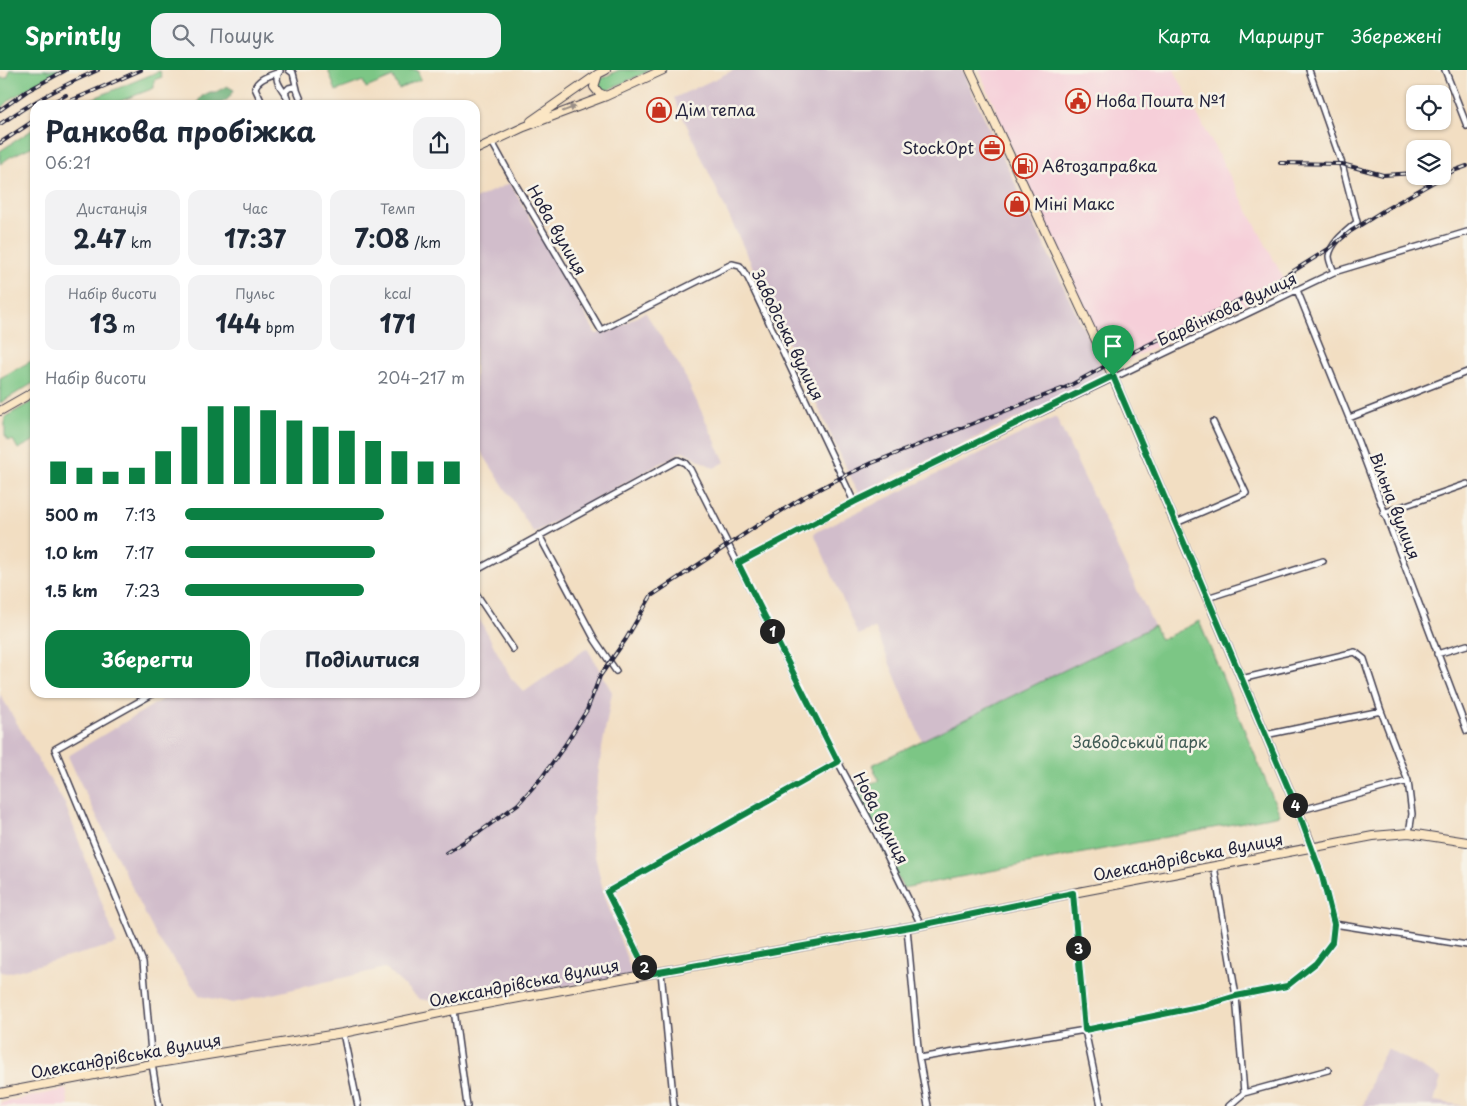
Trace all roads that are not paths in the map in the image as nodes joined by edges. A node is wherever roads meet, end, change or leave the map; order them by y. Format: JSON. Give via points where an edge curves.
{"nodes":[{"id":1,"x":289,"y":70,"type":"edge"},
{"id":2,"x":606,"y":70,"type":"edge"},
{"id":3,"x":664,"y":70,"type":"edge"},
{"id":4,"x":970,"y":70,"type":"edge"},
{"id":5,"x":1309,"y":70,"type":"edge"},
{"id":6,"x":1445,"y":70,"type":"edge"},
{"id":7,"x":281,"y":71,"type":"edge"},
{"id":8,"x":598,"y":74,"type":"junction"},
{"id":9,"x":297,"y":90,"type":"junction"},
{"id":10,"x":286,"y":94,"type":"junction"},
{"id":11,"x":606,"y":96,"type":"junction"},
{"id":12,"x":261,"y":100,"type":"edge"},
{"id":13,"x":288,"y":100,"type":"edge"},
{"id":14,"x":301,"y":100,"type":"edge"},
{"id":15,"x":1467,"y":126,"type":"edge"},
{"id":16,"x":524,"y":127,"type":"junction"},
{"id":17,"x":492,"y":142,"type":"junction"},
{"id":18,"x":480,"y":148,"type":"edge"},
{"id":19,"x":1467,"y":232,"type":"edge"},
{"id":20,"x":1334,"y":272,"type":"junction"},
{"id":21,"x":1297,"y":290,"type":"junction"},
{"id":22,"x":601,"y":330,"type":"joint"},
{"id":23,"x":1467,"y":372,"type":"edge"},
{"id":24,"x":1113,"y":376,"type":"junction"},
{"id":25,"x":30,"y":395,"type":"edge"},
{"id":26,"x":0,"y":411,"type":"edge"},
{"id":27,"x":1349,"y":418,"type":"junction"},
{"id":28,"x":1213,"y":422,"type":"dead end"},
{"id":29,"x":1467,"y":484,"type":"edge"},
{"id":30,"x":854,"y":502,"type":"junction"},
{"id":31,"x":1383,"y":513,"type":"junction"},
{"id":32,"x":1176,"y":523,"type":"junction"},
{"id":33,"x":539,"y":536,"type":"junction"},
{"id":34,"x":1323,"y":561,"type":"dead end"},
{"id":35,"x":738,"y":563,"type":"junction"},
{"id":36,"x":480,"y":568,"type":"edge"},
{"id":37,"x":1207,"y":598,"type":"junction"},
{"id":38,"x":480,"y":600,"type":"edge"},
{"id":39,"x":1467,"y":645,"type":"edge"},
{"id":40,"x":513,"y":649,"type":"dead end"},
{"id":41,"x":1438,"y":654,"type":"junction"},
{"id":42,"x":616,"y":671,"type":"dead end"},
{"id":43,"x":1242,"y":679,"type":"junction"},
{"id":44,"x":145,"y":698,"type":"edge"},
{"id":45,"x":1381,"y":711,"type":"junction"},
{"id":46,"x":1467,"y":731,"type":"edge"},
{"id":47,"x":1265,"y":736,"type":"junction"},
{"id":48,"x":838,"y":762,"type":"junction"},
{"id":49,"x":1408,"y":782,"type":"junction"},
{"id":50,"x":1298,"y":811,"type":"junction"},
{"id":51,"x":1409,"y":833,"type":"junction"},
{"id":52,"x":1467,"y":842,"type":"edge"},
{"id":53,"x":1312,"y":847,"type":"junction"},
{"id":54,"x":1214,"y":866,"type":"junction"},
{"id":55,"x":1073,"y":893,"type":"junction"},
{"id":56,"x":1334,"y":924,"type":"junction"},
{"id":57,"x":921,"y":925,"type":"junction"},
{"id":58,"x":907,"y":928,"type":"junction"},
{"id":59,"x":1467,"y":945,"type":"edge"},
{"id":60,"x":661,"y":972,"type":"junction"},
{"id":61,"x":648,"y":974,"type":"junction"},
{"id":62,"x":1236,"y":996,"type":"junction"},
{"id":63,"x":454,"y":1010,"type":"junction"},
{"id":64,"x":1085,"y":1030,"type":"junction"},
{"id":65,"x":343,"y":1033,"type":"junction"},
{"id":66,"x":919,"y":1058,"type":"junction"},
{"id":67,"x":152,"y":1064,"type":"junction"},
{"id":68,"x":1328,"y":1070,"type":"dead end"},
{"id":69,"x":0,"y":1093,"type":"edge"},
{"id":70,"x":1244,"y":1093,"type":"junction"},
{"id":71,"x":159,"y":1106,"type":"edge"},
{"id":72,"x":358,"y":1106,"type":"edge"},
{"id":73,"x":467,"y":1106,"type":"edge"},
{"id":74,"x":674,"y":1106,"type":"edge"},
{"id":75,"x":928,"y":1106,"type":"edge"},
{"id":76,"x":1101,"y":1106,"type":"edge"},
{"id":77,"x":1229,"y":1106,"type":"edge"}],
"edges":[{"from":1,"to":9,"type":"street","via":[[293,73]]},
{"from":2,"to":8,"type":"main road"},
{"from":3,"to":11,"type":"main road"},
{"from":4,"to":24,"type":"main road"},
{"from":5,"to":20,"type":"street","via":[[1342,164],[1357,222],[1333,246],[1329,257]]},
{"from":6,"to":15,"type":"street"},
{"from":7,"to":10,"type":"street","via":[[277,79]]},
{"from":7,"to":12,"type":"street","via":[[256,83]]},
{"from":8,"to":11,"type":"main road","via":[[594,87]]},
{"from":8,"to":16,"type":"main road"},
{"from":9,"to":10,"type":"street","via":[[293,86],[286,90]]},
{"from":9,"to":14,"type":"street"},
{"from":10,"to":13,"type":"street"},
{"from":16,"to":11,"type":"main road","one_way":true},
{"from":16,"to":17,"type":"main road"},
{"from":17,"to":18,"type":"main road"},
{"from":17,"to":22,"type":"street","name":"Нова вулиця"},
{"from":19,"to":20,"type":"street","name":"Барвінкова вулиця"},
{"from":20,"to":21,"type":"street","name":"Барвінкова вулиця"},
{"from":21,"to":24,"type":"street","name":"Барвінкова вулиця"},
{"from":21,"to":27,"type":"street","name":"Вільна вулиця"},
{"from":22,"to":30,"type":"street","name":"Заводська вулиця","via":[[732,264],[740,266]]},
{"from":23,"to":27,"type":"street"},
{"from":24,"to":30,"type":"street","name":"Барвінкова вулиця"},
{"from":24,"to":32,"type":"main road"},
{"from":25,"to":26,"type":"main road"},
{"from":27,"to":31,"type":"street","name":"Вільна вулиця"},
{"from":28,"to":32,"type":"street","via":[[1246,493]]},
{"from":29,"to":31,"type":"street"},
{"from":30,"to":35,"type":"street","name":"Барвінкова вулиця"},
{"from":31,"to":41,"type":"street","name":"Вільна вулиця"},
{"from":32,"to":37,"type":"main road"},
{"from":33,"to":35,"type":"street","name":"Нова вулиця","via":[[678,460],[690,469]]},
{"from":33,"to":36,"type":"street"},
{"from":33,"to":42,"type":"street","via":[[595,640]]},
{"from":34,"to":37,"type":"street"},
{"from":35,"to":48,"type":"street","name":"Нова вулиця"},
{"from":37,"to":43,"type":"main road"},
{"from":38,"to":40,"type":"street"},
{"from":39,"to":41,"type":"street"},
{"from":41,"to":46,"type":"street","name":"Вільна вулиця"},
{"from":43,"to":45,"type":"street","via":[[1355,652],[1364,659]]},
{"from":43,"to":47,"type":"main road"},
{"from":44,"to":67,"type":"street","via":[[55,749],[143,962]]},
{"from":45,"to":47,"type":"street"},
{"from":45,"to":49,"type":"street"},
{"from":47,"to":50,"type":"main road"},
{"from":48,"to":57,"type":"street","name":"Нова вулиця"},
{"from":48,"to":61,"type":"street","via":[[607,892]]},
{"from":49,"to":50,"type":"street"},
{"from":49,"to":51,"type":"street","via":[[1412,814]]},
{"from":50,"to":53,"type":"main road"},
{"from":51,"to":52,"type":"main road","name":"Олександрівська вулиця"},
{"from":51,"to":53,"type":"main road","name":"Олександрівська вулиця"},
{"from":53,"to":54,"type":"main road","name":"Олександрівська вулиця"},
{"from":53,"to":56,"type":"street"},
{"from":54,"to":55,"type":"main road","name":"Олександрівська вулиця"},
{"from":54,"to":62,"type":"street"},
{"from":55,"to":57,"type":"main road","name":"Олександрівська вулиця"},
{"from":55,"to":64,"type":"street"},
{"from":56,"to":59,"type":"street"},
{"from":56,"to":62,"type":"street","via":[[1332,942],[1316,963],[1287,986]]},
{"from":57,"to":58,"type":"main road","name":"Олександрівська вулиця"},
{"from":58,"to":60,"type":"main road","name":"Олександрівська вулиця"},
{"from":58,"to":66,"type":"street"},
{"from":60,"to":61,"type":"main road","name":"Олександрівська вулиця"},
{"from":60,"to":74,"type":"street"},
{"from":61,"to":63,"type":"main road","name":"Олександрівська вулиця"},
{"from":62,"to":64,"type":"street","via":[[1203,1006]]},
{"from":62,"to":70,"type":"street"},
{"from":63,"to":65,"type":"main road","name":"Олександрівська вулиця"},
{"from":63,"to":73,"type":"street"},
{"from":64,"to":66,"type":"street"},
{"from":64,"to":76,"type":"street"},
{"from":65,"to":67,"type":"main road","name":"Олександрівська вулиця"},
{"from":65,"to":72,"type":"street"},
{"from":66,"to":75,"type":"street"},
{"from":67,"to":69,"type":"main road","name":"Олександрівська вулиця"},
{"from":67,"to":71,"type":"street"},
{"from":68,"to":70,"type":"street"},
{"from":70,"to":77,"type":"street"}]}
